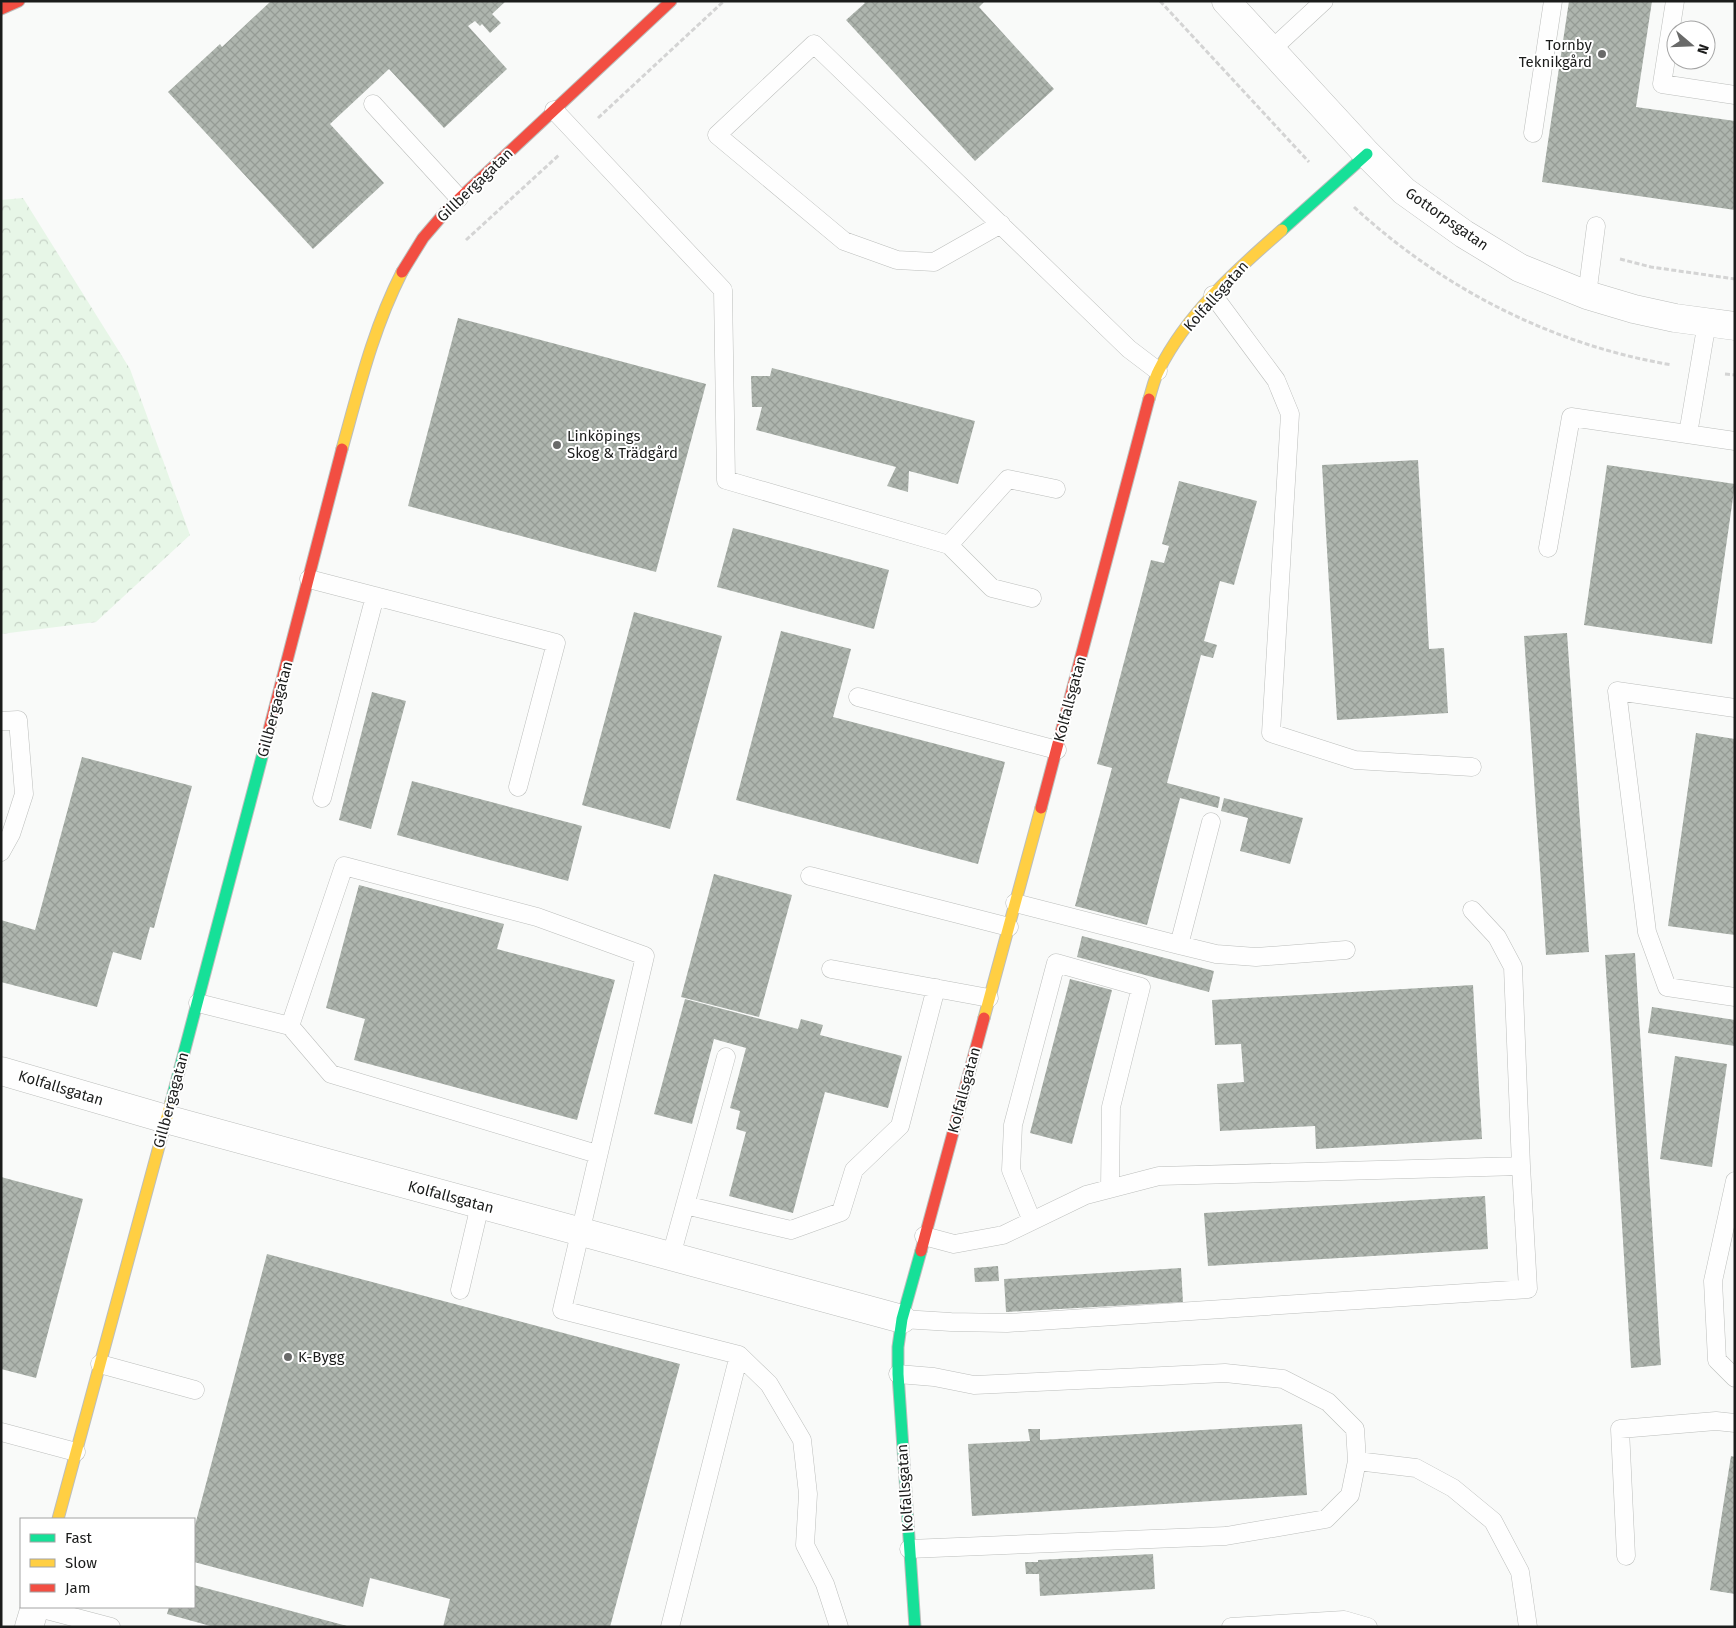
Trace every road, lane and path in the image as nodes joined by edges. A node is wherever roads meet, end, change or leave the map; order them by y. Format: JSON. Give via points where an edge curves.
{"nodes":[{"id":1,"x":19,"y":1,"type":"edge"},
{"id":2,"x":671,"y":1,"type":"edge"},
{"id":3,"x":1226,"y":1,"type":"edge"},
{"id":4,"x":1324,"y":1,"type":"edge"},
{"id":5,"x":1553,"y":1,"type":"edge"},
{"id":6,"x":1675,"y":1,"type":"edge"},
{"id":7,"x":1,"y":9,"type":"edge"},
{"id":8,"x":1271,"y":50,"type":"junction"},
{"id":9,"x":1735,"y":95,"type":"edge"},
{"id":10,"x":373,"y":104,"type":"dead end"},
{"id":11,"x":554,"y":110,"type":"junction"},
{"id":12,"x":1533,"y":132,"type":"dead end"},
{"id":13,"x":1367,"y":154,"type":"junction"},
{"id":14,"x":459,"y":198,"type":"junction"},
{"id":15,"x":1000,"y":224,"type":"junction"},
{"id":16,"x":1596,"y":226,"type":"dead end"},
{"id":17,"x":1592,"y":252,"type":"junction"},
{"id":18,"x":1735,"y":279,"type":"edge"},
{"id":19,"x":1213,"y":295,"type":"junction"},
{"id":20,"x":1587,"y":295,"type":"junction"},
{"id":21,"x":1707,"y":322,"type":"junction"},
{"id":22,"x":1735,"y":326,"type":"edge"},
{"id":23,"x":1158,"y":371,"type":"junction"},
{"id":24,"x":1688,"y":434,"type":"junction"},
{"id":25,"x":1735,"y":440,"type":"edge"},
{"id":26,"x":1056,"y":489,"type":"dead end"},
{"id":27,"x":949,"y":545,"type":"junction"},
{"id":28,"x":1548,"y":548,"type":"dead end"},
{"id":29,"x":309,"y":578,"type":"junction"},
{"id":30,"x":375,"y":596,"type":"junction"},
{"id":31,"x":1032,"y":598,"type":"dead end"},
{"id":32,"x":858,"y":697,"type":"dead end"},
{"id":33,"x":1735,"y":708,"type":"edge"},
{"id":34,"x":1,"y":721,"type":"edge"},
{"id":35,"x":1056,"y":750,"type":"junction"},
{"id":36,"x":1472,"y":767,"type":"dead end"},
{"id":37,"x":518,"y":787,"type":"dead end"},
{"id":38,"x":322,"y":798,"type":"dead end"},
{"id":39,"x":1211,"y":822,"type":"dead end"},
{"id":40,"x":1,"y":852,"type":"edge"},
{"id":41,"x":810,"y":876,"type":"dead end"},
{"id":42,"x":1015,"y":903,"type":"junction"},
{"id":43,"x":1472,"y":910,"type":"dead end"},
{"id":44,"x":1009,"y":927,"type":"junction"},
{"id":45,"x":1179,"y":945,"type":"junction"},
{"id":46,"x":1346,"y":950,"type":"dead end"},
{"id":47,"x":831,"y":969,"type":"dead end"},
{"id":48,"x":936,"y":988,"type":"junction"},
{"id":49,"x":1735,"y":997,"type":"edge"},
{"id":50,"x":989,"y":998,"type":"junction"},
{"id":51,"x":198,"y":1003,"type":"junction"},
{"id":52,"x":290,"y":1026,"type":"junction"},
{"id":53,"x":726,"y":1057,"type":"dead end"},
{"id":54,"x":1,"y":1070,"type":"edge"},
{"id":55,"x":166,"y":1119,"type":"junction"},
{"id":56,"x":597,"y":1154,"type":"junction"},
{"id":57,"x":1521,"y":1166,"type":"junction"},
{"id":58,"x":1735,"y":1181,"type":"edge"},
{"id":59,"x":1110,"y":1188,"type":"junction"},
{"id":60,"x":480,"y":1205,"type":"junction"},
{"id":61,"x":685,"y":1205,"type":"junction"},
{"id":62,"x":1032,"y":1221,"type":"junction"},
{"id":63,"x":579,"y":1232,"type":"junction"},
{"id":64,"x":924,"y":1236,"type":"junction"},
{"id":65,"x":671,"y":1256,"type":"junction"},
{"id":66,"x":460,"y":1290,"type":"dead end"},
{"id":67,"x":902,"y":1319,"type":"junction"},
{"id":68,"x":739,"y":1355,"type":"junction"},
{"id":69,"x":100,"y":1364,"type":"junction"},
{"id":70,"x":898,"y":1374,"type":"junction"},
{"id":71,"x":1735,"y":1378,"type":"edge"},
{"id":72,"x":195,"y":1390,"type":"dead end"},
{"id":73,"x":1735,"y":1423,"type":"edge"},
{"id":74,"x":1,"y":1432,"type":"edge"},
{"id":75,"x":76,"y":1452,"type":"junction"},
{"id":76,"x":1357,"y":1461,"type":"junction"},
{"id":77,"x":58,"y":1518,"type":"edge"},
{"id":78,"x":909,"y":1548,"type":"junction"},
{"id":79,"x":1626,"y":1556,"type":"dead end"},
{"id":80,"x":35,"y":1608,"type":"edge"},
{"id":81,"x":39,"y":1608,"type":"edge"},
{"id":82,"x":29,"y":1627,"type":"edge"},
{"id":83,"x":111,"y":1627,"type":"edge"},
{"id":84,"x":670,"y":1627,"type":"edge"},
{"id":85,"x":839,"y":1627,"type":"edge"},
{"id":86,"x":915,"y":1627,"type":"edge"},
{"id":87,"x":1231,"y":1627,"type":"edge"},
{"id":88,"x":1368,"y":1627,"type":"edge"},
{"id":89,"x":1528,"y":1627,"type":"edge"}],
"edges":[{"from":1,"to":7,"type":"street"},
{"from":2,"to":11,"type":"street","name":"Gillbergagatan"},
{"from":3,"to":8,"type":"street","name":"Gottorpsgatan"},
{"from":4,"to":8,"type":"lane"},
{"from":5,"to":12,"type":"lane"},
{"from":6,"to":9,"type":"lane","via":[[1662,84]]},
{"from":8,"to":13,"type":"street","name":"Gottorpsgatan"},
{"from":10,"to":14,"type":"lane"},
{"from":11,"to":14,"type":"street","name":"Gillbergagatan"},
{"from":11,"to":27,"type":"lane","via":[[724,290],[726,480]]},
{"from":13,"to":19,"type":"street","name":"Kolfallsgatan"},
{"from":13,"to":20,"type":"street","name":"Gottorpsgatan","via":[[1404,190],[1464,234],[1520,268]]},
{"from":14,"to":29,"type":"street","name":"Gillbergagatan","via":[[434,223],[409,261],[377,326]]},
{"from":15,"to":15,"type":"lane","via":[[814,44],[717,134],[844,241],[897,260],[934,262]]},
{"from":15,"to":23,"type":"lane","via":[[1130,350]]},
{"from":16,"to":17,"type":"lane"},
{"from":17,"to":18,"type":"path","via":[[1651,267]]},
{"from":17,"to":20,"type":"lane"},
{"from":19,"to":23,"type":"street","name":"Kolfallsgatan","via":[[1183,330]]},
{"from":19,"to":36,"type":"lane","via":[[1276,380],[1290,414],[1271,733],[1355,760]]},
{"from":20,"to":21,"type":"street","name":"Gottorpsgatan","via":[[1634,309]]},
{"from":21,"to":22,"type":"street","name":"Gottorpsgatan"},
{"from":21,"to":24,"type":"lane"},
{"from":23,"to":35,"type":"street","name":"Kolfallsgatan"},
{"from":24,"to":25,"type":"lane"},
{"from":24,"to":28,"type":"lane","via":[[1571,417]]},
{"from":26,"to":27,"type":"lane","via":[[1008,479]]},
{"from":27,"to":31,"type":"lane","via":[[992,588]]},
{"from":29,"to":30,"type":"lane"},
{"from":29,"to":51,"type":"street","name":"Gillbergagatan"},
{"from":30,"to":37,"type":"lane","via":[[556,643]]},
{"from":30,"to":38,"type":"lane"},
{"from":32,"to":35,"type":"lane"},
{"from":33,"to":49,"type":"lane","via":[[1617,691],[1647,932],[1667,987]]},
{"from":34,"to":40,"type":"lane","via":[[18,720],[24,794],[11,834]]},
{"from":35,"to":42,"type":"street","name":"Kolfallsgatan"},
{"from":39,"to":45,"type":"lane"},
{"from":41,"to":44,"type":"lane"},
{"from":42,"to":44,"type":"street","name":"Kolfallsgatan"},
{"from":42,"to":45,"type":"lane"},
{"from":43,"to":57,"type":"lane","via":[[1497,937],[1513,967]]},
{"from":44,"to":50,"type":"street","name":"Kolfallsgatan"},
{"from":45,"to":46,"type":"lane","via":[[1216,954],[1256,957]]},
{"from":47,"to":48,"type":"lane"},
{"from":48,"to":50,"type":"lane"},
{"from":48,"to":61,"type":"lane","via":[[900,1126],[854,1170],[841,1212],[791,1230]]},
{"from":50,"to":64,"type":"street","name":"Kolfallsgatan"},
{"from":51,"to":52,"type":"lane"},
{"from":51,"to":55,"type":"street","name":"Gillbergagatan"},
{"from":52,"to":56,"type":"lane","via":[[331,1074]]},
{"from":52,"to":56,"type":"lane","via":[[344,866],[537,917],[645,956]]},
{"from":53,"to":61,"type":"lane"},
{"from":54,"to":55,"type":"street","name":"Kolfallsgatan"},
{"from":55,"to":60,"type":"street","name":"Kolfallsgatan"},
{"from":55,"to":69,"type":"street","name":"Gillbergagatan"},
{"from":56,"to":63,"type":"lane"},
{"from":57,"to":59,"type":"lane","via":[[1159,1176]]},
{"from":57,"to":67,"type":"lane","via":[[1528,1289],[1007,1323]]},
{"from":58,"to":71,"type":"lane","via":[[1712,1281],[1717,1360]]},
{"from":59,"to":62,"type":"lane","via":[[1086,1194]]},
{"from":59,"to":62,"type":"lane","via":[[1111,1107],[1141,987],[1056,963],[1013,1124],[1011,1170]]},
{"from":60,"to":63,"type":"street","name":"Kolfallsgatan"},
{"from":60,"to":66,"type":"lane"},
{"from":61,"to":65,"type":"lane"},
{"from":62,"to":64,"type":"lane","via":[[1003,1235],[954,1244]]},
{"from":63,"to":65,"type":"street","name":"Kolfallsgatan"},
{"from":63,"to":68,"type":"lane","via":[[562,1310]]},
{"from":64,"to":67,"type":"street","name":"Kolfallsgatan"},
{"from":65,"to":67,"type":"street","name":"Kolfallsgatan"},
{"from":67,"to":70,"type":"street","name":"Kolfallsgatan"},
{"from":68,"to":84,"type":"lane"},
{"from":68,"to":85,"type":"lane","via":[[769,1384],[802,1440],[808,1494],[806,1545]]},
{"from":69,"to":72,"type":"lane"},
{"from":69,"to":75,"type":"street","name":"Gillbergagatan"},
{"from":70,"to":76,"type":"lane","via":[[934,1377],[974,1386],[1225,1373],[1283,1379],[1328,1402],[1355,1429]]},
{"from":70,"to":78,"type":"street","name":"Kolfallsgatan"},
{"from":73,"to":79,"type":"lane","via":[[1716,1421],[1620,1429]]},
{"from":74,"to":75,"type":"lane"},
{"from":75,"to":77,"type":"street","name":"Gillbergagatan"},
{"from":76,"to":78,"type":"lane","via":[[1350,1495],[1326,1519],[1226,1536]]},
{"from":76,"to":89,"type":"lane","via":[[1416,1468],[1454,1488],[1493,1521],[1520,1572]]},
{"from":78,"to":86,"type":"street","name":"Kolfallsgatan"},
{"from":80,"to":82,"type":"street"},
{"from":81,"to":83,"type":"lane"},
{"from":87,"to":88,"type":"lane","via":[[1344,1620]]}]}
